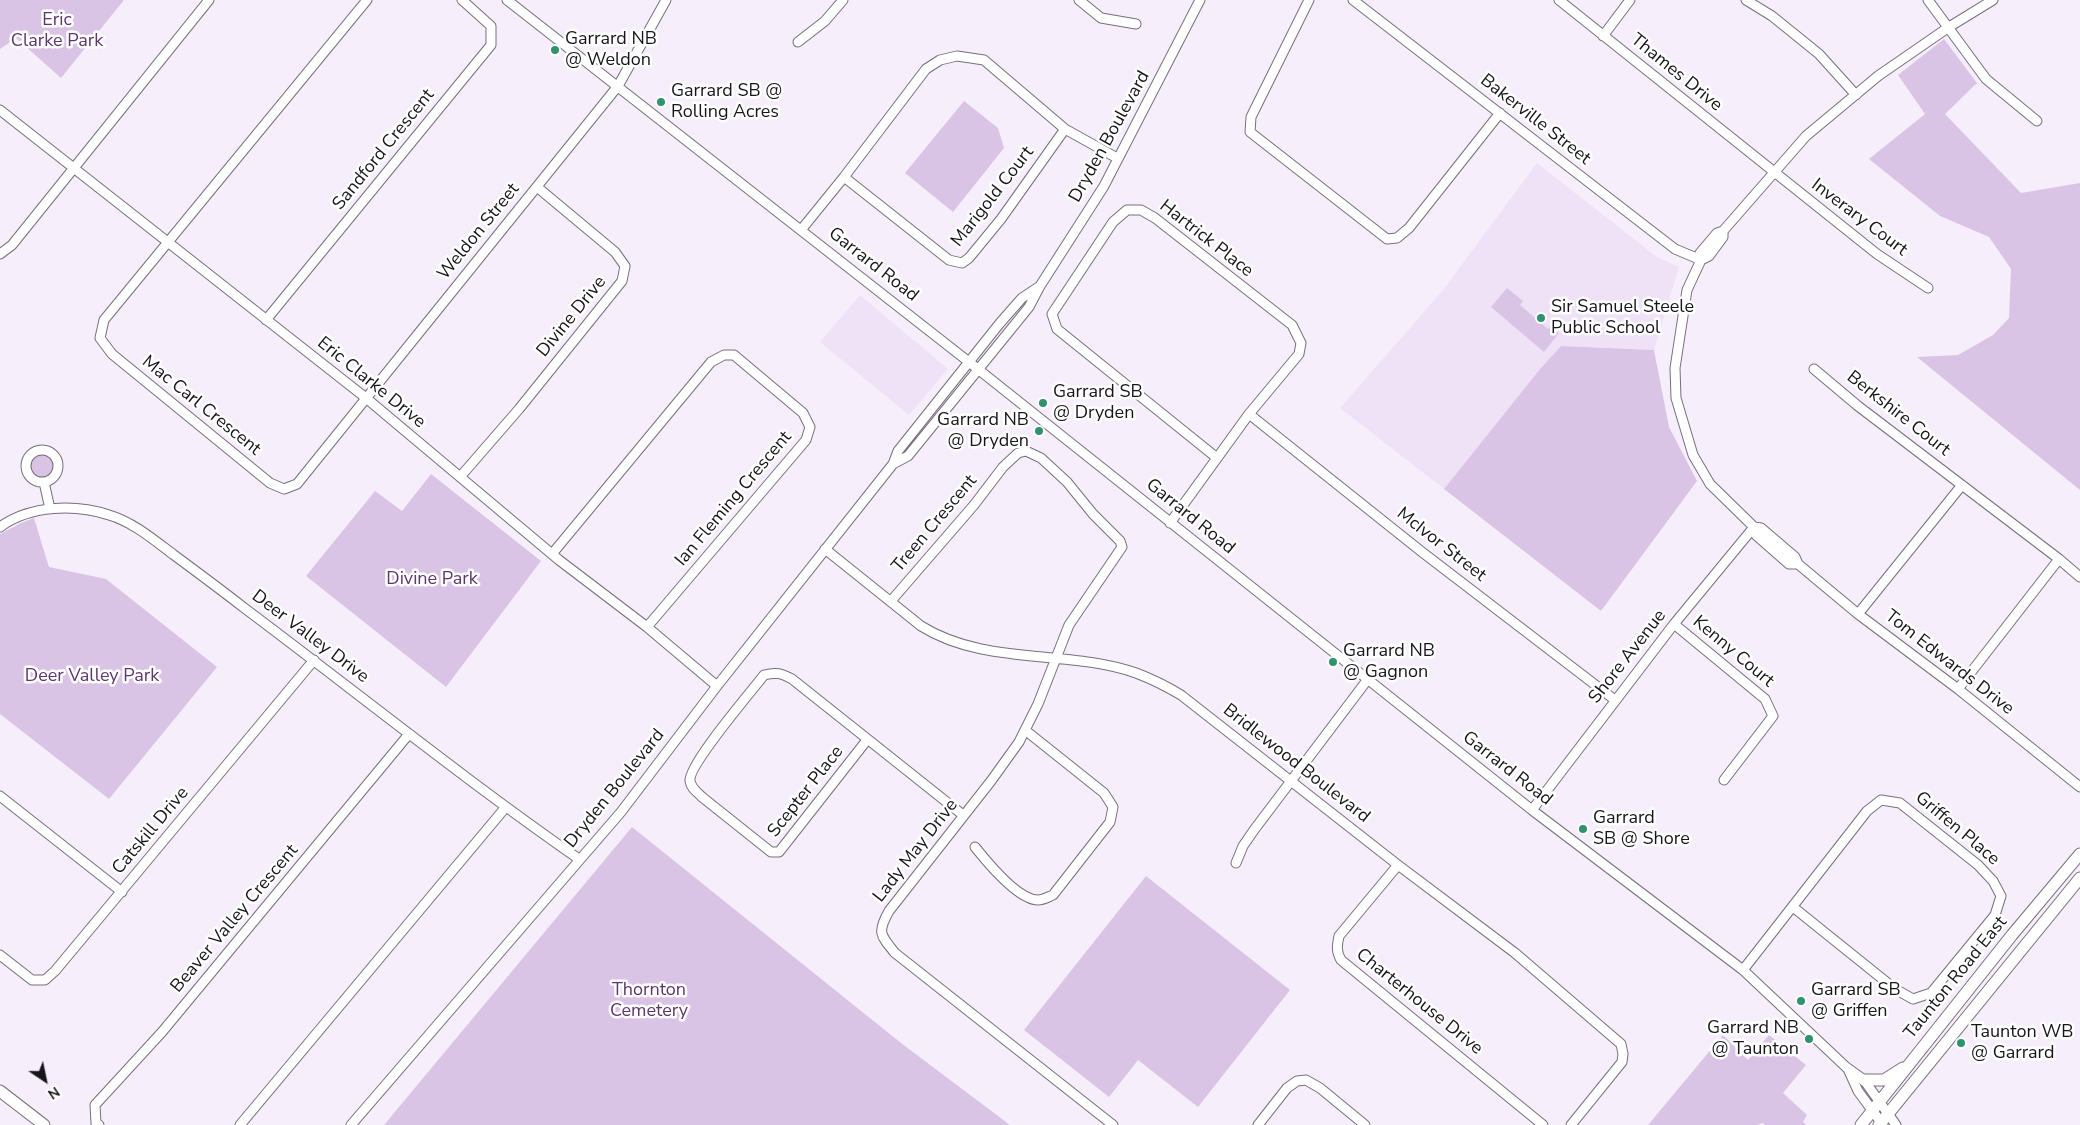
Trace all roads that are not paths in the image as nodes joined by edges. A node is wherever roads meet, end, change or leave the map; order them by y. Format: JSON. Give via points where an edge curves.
{"nodes":[{"id":1,"x":209,"y":0,"type":"edge"},
{"id":2,"x":367,"y":0,"type":"edge"},
{"id":3,"x":462,"y":0,"type":"edge"},
{"id":4,"x":507,"y":0,"type":"edge"},
{"id":5,"x":666,"y":0,"type":"edge"},
{"id":6,"x":843,"y":0,"type":"edge"},
{"id":7,"x":1079,"y":0,"type":"edge"},
{"id":8,"x":1200,"y":0,"type":"edge"},
{"id":9,"x":1309,"y":0,"type":"edge"},
{"id":10,"x":1353,"y":0,"type":"edge"},
{"id":11,"x":1559,"y":0,"type":"edge"},
{"id":12,"x":1630,"y":0,"type":"edge"},
{"id":13,"x":1746,"y":0,"type":"edge"},
{"id":14,"x":1928,"y":0,"type":"edge"},
{"id":15,"x":1993,"y":0,"type":"edge"},
{"id":16,"x":1136,"y":24,"type":"dead end"},
{"id":17,"x":1949,"y":27,"type":"junction"},
{"id":18,"x":1603,"y":36,"type":"junction"},
{"id":19,"x":798,"y":42,"type":"dead end"},
{"id":20,"x":618,"y":86,"type":"junction"},
{"id":21,"x":1856,"y":96,"type":"junction"},
{"id":22,"x":0,"y":110,"type":"edge"},
{"id":23,"x":1500,"y":113,"type":"junction"},
{"id":24,"x":2037,"y":121,"type":"dead end"},
{"id":25,"x":1065,"y":130,"type":"junction"},
{"id":26,"x":1118,"y":158,"type":"junction"},
{"id":27,"x":74,"y":168,"type":"junction"},
{"id":28,"x":1772,"y":172,"type":"junction"},
{"id":29,"x":844,"y":177,"type":"junction"},
{"id":30,"x":536,"y":187,"type":"junction"},
{"id":31,"x":801,"y":230,"type":"junction"},
{"id":32,"x":169,"y":242,"type":"junction"},
{"id":33,"x":0,"y":254,"type":"edge"},
{"id":34,"x":1701,"y":260,"type":"junction"},
{"id":35,"x":1040,"y":286,"type":"junction"},
{"id":36,"x":1928,"y":288,"type":"dead end"},
{"id":37,"x":266,"y":320,"type":"junction"},
{"id":38,"x":969,"y":362,"type":"junction"},
{"id":39,"x":978,"y":369,"type":"junction"},
{"id":40,"x":1814,"y":369,"type":"dead end"},
{"id":41,"x":366,"y":398,"type":"junction"},
{"id":42,"x":1250,"y":414,"type":"junction"},
{"id":43,"x":1217,"y":458,"type":"junction"},
{"id":44,"x":893,"y":464,"type":"junction"},
{"id":45,"x":460,"y":477,"type":"junction"},
{"id":46,"x":44,"y":482,"type":"dead end"},
{"id":47,"x":1962,"y":485,"type":"junction"},
{"id":48,"x":50,"y":509,"type":"junction"},
{"id":49,"x":1170,"y":523,"type":"junction"},
{"id":50,"x":0,"y":527,"type":"edge"},
{"id":51,"x":1754,"y":527,"type":"junction"},
{"id":52,"x":825,"y":549,"type":"junction"},
{"id":53,"x":552,"y":554,"type":"junction"},
{"id":54,"x":2060,"y":559,"type":"junction"},
{"id":55,"x":2080,"y":577,"type":"edge"},
{"id":56,"x":891,"y":601,"type":"junction"},
{"id":57,"x":1858,"y":614,"type":"junction"},
{"id":58,"x":1674,"y":624,"type":"junction"},
{"id":59,"x":647,"y":627,"type":"junction"},
{"id":60,"x":1055,"y":659,"type":"junction"},
{"id":61,"x":314,"y":660,"type":"junction"},
{"id":62,"x":1368,"y":679,"type":"junction"},
{"id":63,"x":717,"y":686,"type":"junction"},
{"id":64,"x":1958,"y":689,"type":"junction"},
{"id":65,"x":1615,"y":700,"type":"junction"},
{"id":66,"x":1025,"y":730,"type":"junction"},
{"id":67,"x":409,"y":734,"type":"junction"},
{"id":68,"x":867,"y":740,"type":"junction"},
{"id":69,"x":1290,"y":780,"type":"junction"},
{"id":70,"x":1724,"y":780,"type":"dead end"},
{"id":71,"x":2080,"y":787,"type":"edge"},
{"id":72,"x":0,"y":796,"type":"edge"},
{"id":73,"x":505,"y":808,"type":"junction"},
{"id":74,"x":1532,"y":810,"type":"junction"},
{"id":75,"x":963,"y":815,"type":"junction"},
{"id":76,"x":975,"y":847,"type":"dead end"},
{"id":77,"x":2080,"y":854,"type":"edge"},
{"id":78,"x":579,"y":859,"type":"junction"},
{"id":79,"x":1236,"y":864,"type":"dead end"},
{"id":80,"x":1398,"y":865,"type":"junction"},
{"id":81,"x":2080,"y":878,"type":"edge"},
{"id":82,"x":122,"y":892,"type":"junction"},
{"id":83,"x":1793,"y":907,"type":"junction"},
{"id":84,"x":0,"y":955,"type":"edge"},
{"id":85,"x":1744,"y":970,"type":"junction"},
{"id":86,"x":1910,"y":1063,"type":"junction"},
{"id":87,"x":1846,"y":1067,"type":"junction"},
{"id":88,"x":1864,"y":1080,"type":"junction"},
{"id":89,"x":0,"y":1091,"type":"edge"},
{"id":90,"x":1876,"y":1108,"type":"junction"},
{"id":91,"x":1883,"y":1122,"type":"edge"},
{"id":92,"x":44,"y":1125,"type":"edge"},
{"id":93,"x":99,"y":1125,"type":"edge"},
{"id":94,"x":240,"y":1125,"type":"edge"},
{"id":95,"x":352,"y":1125,"type":"edge"},
{"id":96,"x":1114,"y":1125,"type":"edge"},
{"id":97,"x":1258,"y":1125,"type":"edge"},
{"id":98,"x":1365,"y":1125,"type":"edge"},
{"id":99,"x":1543,"y":1125,"type":"edge"},
{"id":100,"x":1571,"y":1125,"type":"edge"},
{"id":101,"x":1861,"y":1125,"type":"edge"},
{"id":102,"x":1896,"y":1125,"type":"edge"}],
"edges":[{"from":1,"to":27,"type":"street"},
{"from":2,"to":32,"type":"street"},
{"from":3,"to":37,"type":"street","name":"Sandford Crescent","via":[[491,26],[491,45]]},
{"from":4,"to":20,"type":"street","name":"Garrard Road"},
{"from":5,"to":20,"type":"street","name":"Weldon Street"},
{"from":6,"to":19,"type":"street"},
{"from":7,"to":16,"type":"street","via":[[1101,18]]},
{"from":8,"to":26,"type":"street","name":"Dryden Boulevard"},
{"from":9,"to":23,"type":"street","via":[[1251,118],[1250,132],[1387,239],[1397,238],[1409,228]]},
{"from":10,"to":23,"type":"street","name":"Bakerville Street"},
{"from":11,"to":18,"type":"street","name":"Thames Drive"},
{"from":12,"to":18,"type":"street"},
{"from":13,"to":21,"type":"street","via":[[1772,16],[1819,54]]},
{"from":14,"to":17,"type":"street"},
{"from":15,"to":17,"type":"street","name":"Tom Edwards Drive"},
{"from":17,"to":21,"type":"street","name":"Tom Edwards Drive","via":[[1878,76]]},
{"from":17,"to":24,"type":"street","via":[[1986,79]]},
{"from":18,"to":28,"type":"street","name":"Thames Drive"},
{"from":20,"to":30,"type":"street","name":"Weldon Street"},
{"from":20,"to":31,"type":"street","name":"Garrard Road"},
{"from":21,"to":28,"type":"street","name":"Tom Edwards Drive","via":[[1806,136]]},
{"from":22,"to":27,"type":"street","name":"Eric Clarke Drive"},
{"from":23,"to":34,"type":"street","name":"Bakerville Street","via":[[1676,249]]},
{"from":25,"to":26,"type":"street"},
{"from":25,"to":29,"type":"street","via":[[984,60],[957,56],[940,60],[926,69]]},
{"from":25,"to":29,"type":"street","name":"Marigold Court","via":[[1001,219],[962,263],[950,260]]},
{"from":26,"to":35,"type":"street","name":"Dryden Boulevard","via":[[1104,186]]},
{"from":27,"to":32,"type":"street","name":"Eric Clarke Drive"},
{"from":27,"to":33,"type":"street","via":[[12,245]]},
{"from":28,"to":34,"type":"street","name":"Tom Edwards Drive","via":[[1722,231],[1723,237],[1709,256]]},
{"from":28,"to":36,"type":"street","name":"Inverary Court","via":[[1877,254]]},
{"from":29,"to":31,"type":"street"},
{"from":30,"to":41,"type":"street","name":"Weldon Street"},
{"from":30,"to":45,"type":"street","name":"Divine Drive","via":[[615,252],[626,266],[622,281]]},
{"from":31,"to":38,"type":"street","name":"Garrard Road"},
{"from":32,"to":37,"type":"street","name":"Eric Clarke Drive"},
{"from":32,"to":41,"type":"street","name":"Mac Carl Crescent","via":[[104,320],[100,338],[112,354],[270,483],[284,489],[297,484]]},
{"from":34,"to":51,"type":"street","name":"Tom Edwards Drive","via":[[1687,290],[1675,368],[1676,398],[1693,455],[1710,484]]},
{"from":35,"to":38,"type":"street","name":"Dryden Boulevard","via":[[1022,298]]},
{"from":35,"to":39,"type":"street","name":"Dryden Boulevard","via":[[1029,306]]},
{"from":37,"to":41,"type":"street","name":"Eric Clarke Drive"},
{"from":38,"to":39,"type":"street","name":"Garrard Road"},
{"from":38,"to":44,"type":"street","name":"Dryden Boulevard","via":[[898,451]]},
{"from":39,"to":44,"type":"street","name":"Dryden Boulevard","via":[[908,456]]},
{"from":39,"to":49,"type":"street","name":"Garrard Road"},
{"from":40,"to":47,"type":"street","name":"Berkshire Court"},
{"from":41,"to":45,"type":"street","name":"Eric Clarke Drive"},
{"from":42,"to":43,"type":"street","name":"Hartrick Place"},
{"from":42,"to":43,"type":"street","name":"Hartrick Place","via":[[1299,354],[1300,343],[1292,325],[1154,218],[1141,210],[1127,210],[1113,222],[1052,314],[1057,329]]},
{"from":42,"to":65,"type":"street","name":"McIvor Street","via":[[1422,552]]},
{"from":43,"to":49,"type":"street","name":"Hartrick Place"},
{"from":44,"to":52,"type":"street","name":"Dryden Boulevard"},
{"from":45,"to":53,"type":"street","name":"Eric Clarke Drive"},
{"from":46,"to":48,"type":"street"},
{"from":47,"to":54,"type":"street","name":"Berkshire Court"},
{"from":47,"to":57,"type":"street"},
{"from":48,"to":50,"type":"street","name":"Deer Valley Drive"},
{"from":48,"to":61,"type":"street","name":"Deer Valley Drive","via":[[77,508],[111,515],[147,534]]},
{"from":49,"to":62,"type":"street","name":"Garrard Road"},
{"from":51,"to":57,"type":"street","name":"Tom Edwards Drive","via":[[1756,535],[1789,564],[1798,564]]},
{"from":51,"to":58,"type":"street","name":"Shore Avenue"},
{"from":52,"to":56,"type":"street","name":"Bridlewood Boulevard"},
{"from":52,"to":63,"type":"street","name":"Dryden Boulevard"},
{"from":53,"to":59,"type":"street","name":"Eric Clarke Drive"},
{"from":53,"to":59,"type":"street","name":"Ian Fleming Crescent","via":[[711,362],[734,355],[803,413],[810,427],[806,440]]},
{"from":54,"to":55,"type":"street","name":"Berkshire Court"},
{"from":54,"to":64,"type":"street"},
{"from":56,"to":60,"type":"street","name":"Bridlewood Boulevard","via":[[937,636],[989,650]]},
{"from":56,"to":60,"type":"street","name":"Treen Crescent","via":[[974,505],[1003,466],[1018,452],[1034,453],[1067,482],[1122,547],[1069,625]]},
{"from":57,"to":64,"type":"street","name":"Tom Edwards Drive"},
{"from":58,"to":65,"type":"street","name":"Shore Avenue"},
{"from":58,"to":70,"type":"street","name":"Kenny Court","via":[[1766,700],[1773,716]]},
{"from":59,"to":63,"type":"street","name":"Eric Clarke Drive"},
{"from":60,"to":66,"type":"street","name":"Lady May Drive"},
{"from":60,"to":69,"type":"street","name":"Bridlewood Boulevard","via":[[1111,667],[1162,683]]},
{"from":61,"to":67,"type":"street","name":"Deer Valley Drive"},
{"from":61,"to":82,"type":"street","name":"Catskill Drive"},
{"from":62,"to":69,"type":"street"},
{"from":62,"to":74,"type":"street","name":"Garrard Road"},
{"from":63,"to":78,"type":"street","name":"Dryden Boulevard","via":[[620,812]]},
{"from":64,"to":71,"type":"street","name":"Tom Edwards Drive"},
{"from":65,"to":74,"type":"street","name":"Shore Avenue"},
{"from":66,"to":75,"type":"street","name":"Lady May Drive","via":[[991,781]]},
{"from":66,"to":76,"type":"street","via":[[1104,793],[1113,806],[1110,822],[1053,895],[1040,901],[1028,899],[996,873]]},
{"from":67,"to":73,"type":"street","name":"Deer Valley Drive"},
{"from":67,"to":93,"type":"street","name":"Beaver Valley Crescent","via":[[162,1032],[95,1105],[96,1123]]},
{"from":68,"to":68,"type":"street","name":"Scepter Place","via":[[792,679],[774,672],[764,675],[717,736],[692,771],[690,782],[702,797],[771,852],[779,852]]},
{"from":68,"to":75,"type":"street","name":"Scepter Place"},
{"from":69,"to":79,"type":"street","via":[[1243,846]]},
{"from":69,"to":80,"type":"street","name":"Bridlewood Boulevard"},
{"from":72,"to":82,"type":"street"},
{"from":73,"to":78,"type":"street","name":"Deer Valley Drive"},
{"from":73,"to":94,"type":"street"},
{"from":74,"to":85,"type":"street","name":"Garrard Road"},
{"from":75,"to":96,"type":"street","name":"Lady May Drive","via":[[888,911],[881,926],[881,937],[894,952]]},
{"from":77,"to":86,"type":"main road","name":"Taunton Road East"},
{"from":78,"to":95,"type":"street","name":"Dryden Boulevard"},
{"from":80,"to":99,"type":"street","name":"Charterhouse Drive","via":[[1339,936],[1337,953],[1341,960]]},
{"from":80,"to":100,"type":"street","name":"Bridlewood Boulevard","via":[[1514,953],[1621,1044],[1622,1062]]},
{"from":81,"to":91,"type":"main road","name":"Taunton Road East"},
{"from":82,"to":84,"type":"street","name":"Catskill Drive","via":[[46,980],[32,980]]},
{"from":83,"to":83,"type":"street","name":"Griffen Place","via":[[1895,989],[1913,999],[1931,993],[1995,915],[2001,896],[1993,881],[1971,859],[1900,803],[1881,800],[1867,811]]},
{"from":83,"to":85,"type":"street","name":"Griffen Place"},
{"from":85,"to":87,"type":"street","name":"Garrard Road"},
{"from":86,"to":88,"type":"main road","via":[[1884,1080]]},
{"from":86,"to":90,"type":"main road","name":"Taunton Road East"},
{"from":87,"to":88,"type":"street","name":"Garrard Road"},
{"from":87,"to":90,"type":"street","name":"Garrard Road","via":[[1858,1091]]},
{"from":88,"to":90,"type":"street","name":"Garrard Road"},
{"from":89,"to":92,"type":"main road"},
{"from":90,"to":91,"type":"street","name":"Garrard Road"},
{"from":90,"to":101,"type":"main road","name":"Taunton Road East"},
{"from":91,"to":102,"type":"street","name":"Garrard Road"},
{"from":97,"to":98,"type":"street","via":[[1297,1080],[1306,1080],[1320,1088]]}]}
